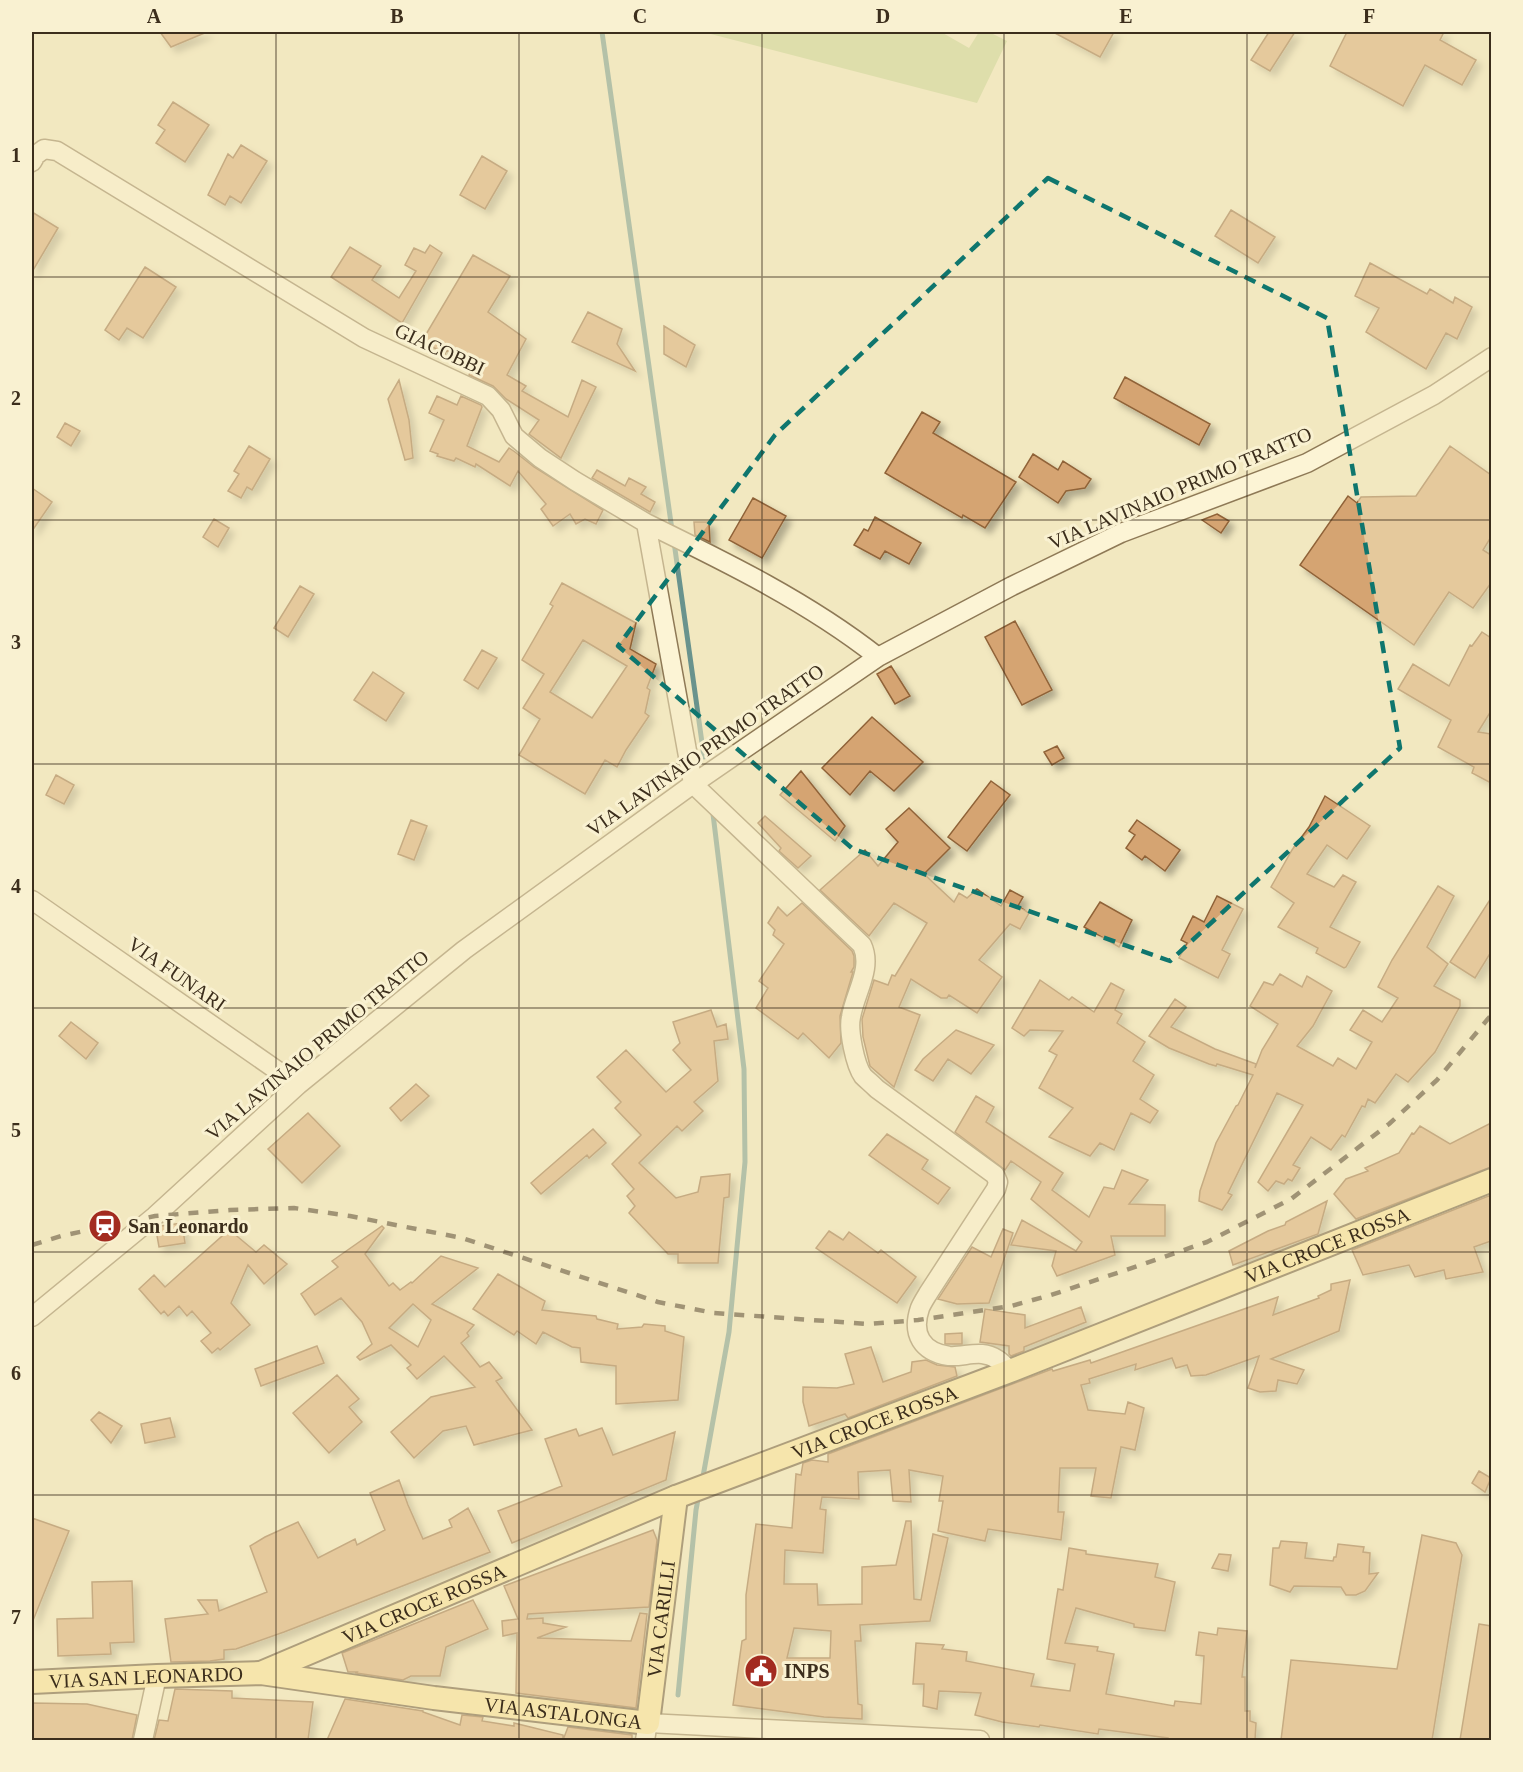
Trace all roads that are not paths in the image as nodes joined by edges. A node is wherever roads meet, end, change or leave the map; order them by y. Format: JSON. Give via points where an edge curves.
{"nodes":[{"id":1,"x":32,"y":162,"type":"edge"},
{"id":2,"x":1491,"y":357,"type":"edge"},
{"id":3,"x":653,"y":526,"type":"junction"},
{"id":4,"x":878,"y":657,"type":"junction"},
{"id":5,"x":693,"y":784,"type":"junction"},
{"id":6,"x":32,"y":900,"type":"edge"},
{"id":7,"x":298,"y":1085,"type":"junction"},
{"id":8,"x":1491,"y":1180,"type":"edge"},
{"id":9,"x":32,"y":1317,"type":"edge"},
{"id":10,"x":1010,"y":1371,"type":"junction"},
{"id":11,"x":680,"y":1495,"type":"junction"},
{"id":12,"x":261,"y":1673,"type":"junction"},
{"id":13,"x":157,"y":1676,"type":"junction"},
{"id":14,"x":32,"y":1682,"type":"edge"},
{"id":15,"x":647,"y":1732,"type":"edge"},
{"id":16,"x":143,"y":1740,"type":"edge"},
{"id":17,"x":980,"y":1740,"type":"edge"}],
"edges":[{"from":1,"to":3,"type":"street","name":"GIACOBBI","via":[[44,149],[57,151],[364,338],[488,396],[501,410],[514,436],[540,458]]},
{"from":2,"to":4,"type":"street","name":"VIA LAVINAIO PRIMO TRATTO","via":[[1434,395],[1306,463],[1120,533]]},
{"from":3,"to":4,"type":"street","via":[[753,577]]},
{"from":3,"to":5,"type":"street"},
{"from":4,"to":5,"type":"street","name":"VIA LAVINAIO PRIMO TRATTO"},
{"from":5,"to":7,"type":"street","name":"VIA LAVINAIO PRIMO TRATTO","via":[[464,950]]},
{"from":5,"to":10,"type":"street","via":[[862,945],[866,966],[850,1020],[862,1074],[995,1175],[996,1189],[920,1309],[916,1333],[933,1352],[950,1356],[983,1354],[1001,1360]]},
{"from":6,"to":7,"type":"street","name":"VIA FUNARI"},
{"from":7,"to":9,"type":"street","name":"VIA LAVINAIO PRIMO TRATTO","via":[[155,1216]]},
{"from":8,"to":10,"type":"main road","name":"VIA CROCE ROSSA"},
{"from":10,"to":11,"type":"main road","name":"VIA CROCE ROSSA"},
{"from":11,"to":12,"type":"main road","name":"VIA CROCE ROSSA"},
{"from":11,"to":15,"type":"main road","name":"VIA CARILLI"},
{"from":12,"to":13,"type":"main road","name":"VIA SAN LEONARDO"},
{"from":12,"to":15,"type":"main road","name":"VIA ASTALONGA"},
{"from":13,"to":14,"type":"main road","name":"VIA SAN LEONARDO"},
{"from":13,"to":16,"type":"street"},
{"from":15,"to":17,"type":"street","name":"VIA ASTALONGA"}]}
